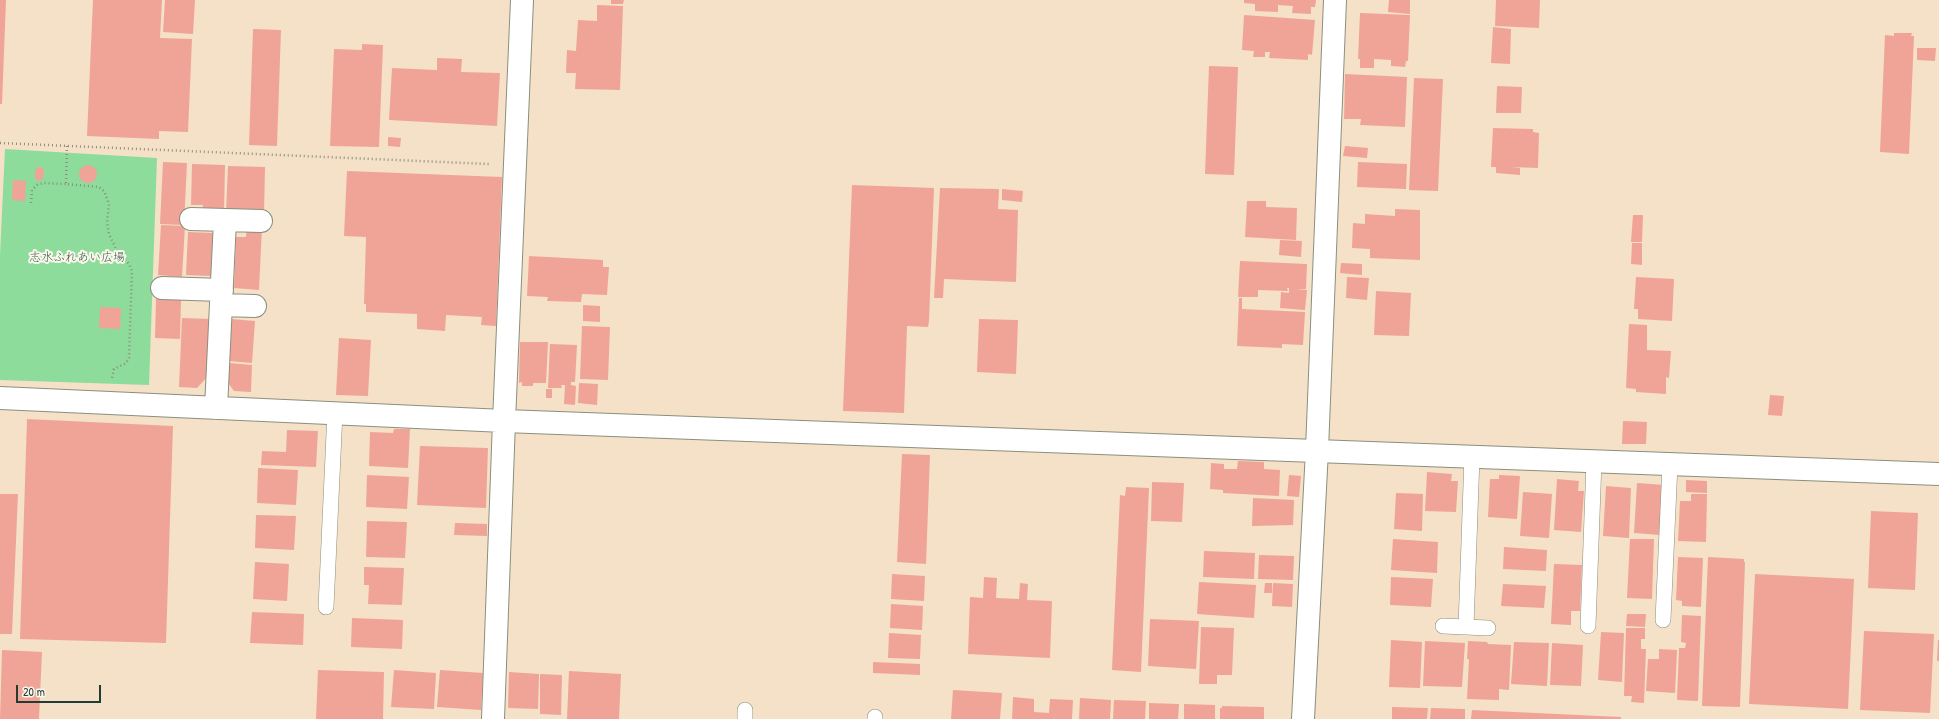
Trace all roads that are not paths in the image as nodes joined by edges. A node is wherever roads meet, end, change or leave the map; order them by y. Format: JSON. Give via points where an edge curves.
{"nodes":[{"id":1,"x":522,"y":0,"type":"edge"},
{"id":2,"x":1335,"y":0,"type":"edge"},
{"id":3,"x":191,"y":219,"type":"dead end"},
{"id":4,"x":225,"y":220,"type":"junction"},
{"id":5,"x":260,"y":221,"type":"dead end"},
{"id":6,"x":162,"y":288,"type":"dead end"},
{"id":7,"x":221,"y":298,"type":"junction"},
{"id":8,"x":255,"y":306,"type":"dead end"},
{"id":9,"x":0,"y":398,"type":"edge"},
{"id":10,"x":216,"y":408,"type":"junction"},
{"id":11,"x":335,"y":412,"type":"junction"},
{"id":12,"x":504,"y":421,"type":"junction"},
{"id":13,"x":1317,"y":450,"type":"junction"},
{"id":14,"x":1472,"y":456,"type":"junction"},
{"id":15,"x":1594,"y":461,"type":"junction"},
{"id":16,"x":1670,"y":464,"type":"junction"},
{"id":17,"x":1939,"y":474,"type":"edge"},
{"id":18,"x":326,"y":607,"type":"dead end"},
{"id":19,"x":1663,"y":620,"type":"dead end"},
{"id":20,"x":1443,"y":626,"type":"dead end"},
{"id":21,"x":1588,"y":626,"type":"dead end"},
{"id":22,"x":1466,"y":627,"type":"junction"},
{"id":23,"x":1488,"y":628,"type":"dead end"},
{"id":24,"x":493,"y":719,"type":"edge"},
{"id":25,"x":1303,"y":719,"type":"edge"}],
"edges":[{"from":1,"to":12,"type":"street"},
{"from":2,"to":13,"type":"street"},
{"from":3,"to":4,"type":"street"},
{"from":4,"to":5,"type":"street"},
{"from":4,"to":7,"type":"street"},
{"from":6,"to":7,"type":"street"},
{"from":7,"to":8,"type":"street"},
{"from":7,"to":10,"type":"street"},
{"from":9,"to":10,"type":"street"},
{"from":10,"to":11,"type":"street"},
{"from":11,"to":12,"type":"street"},
{"from":11,"to":18,"type":"lane"},
{"from":12,"to":13,"type":"street"},
{"from":12,"to":24,"type":"street"},
{"from":13,"to":14,"type":"street"},
{"from":13,"to":25,"type":"street"},
{"from":14,"to":15,"type":"street"},
{"from":14,"to":22,"type":"lane"},
{"from":15,"to":16,"type":"street"},
{"from":15,"to":21,"type":"lane"},
{"from":16,"to":17,"type":"street"},
{"from":16,"to":19,"type":"lane"},
{"from":20,"to":22,"type":"lane"},
{"from":22,"to":23,"type":"lane"}]}
